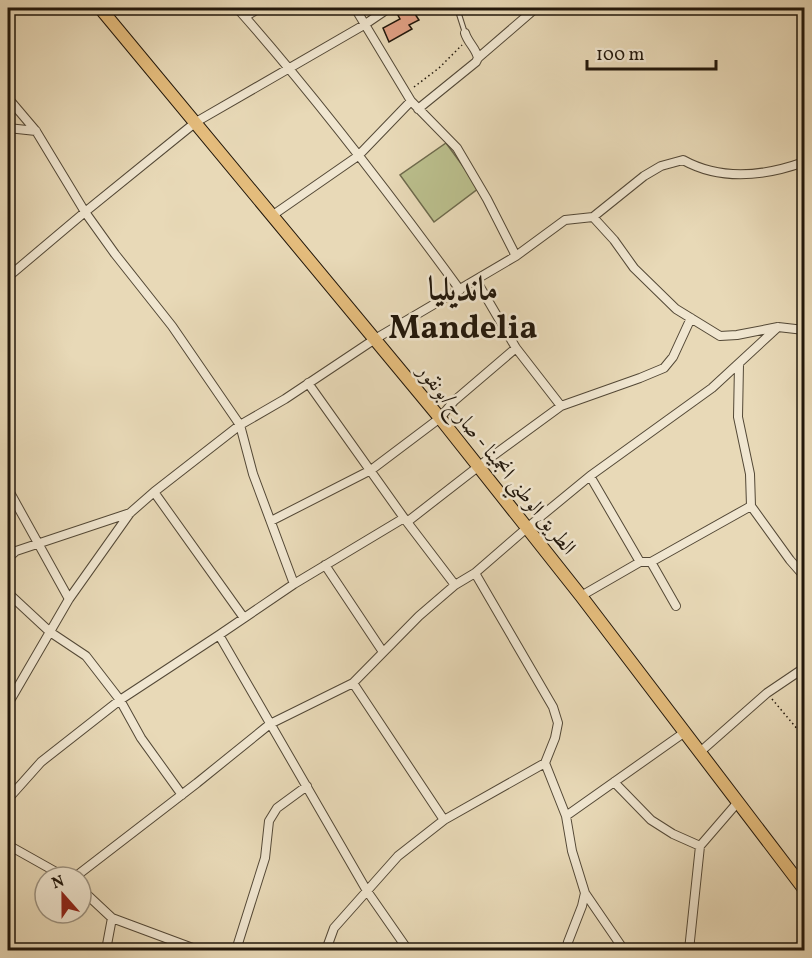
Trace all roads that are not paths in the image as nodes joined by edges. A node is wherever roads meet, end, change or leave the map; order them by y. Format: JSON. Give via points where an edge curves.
{"nodes":[{"id":1,"x":237,"y":8,"type":"edge"},
{"id":2,"x":259,"y":8,"type":"edge"},
{"id":3,"x":355,"y":8,"type":"edge"},
{"id":4,"x":389,"y":8,"type":"edge"},
{"id":5,"x":457,"y":8,"type":"edge"},
{"id":6,"x":536,"y":8,"type":"edge"},
{"id":7,"x":108,"y":10,"type":"edge"},
{"id":8,"x":245,"y":17,"type":"junction"},
{"id":9,"x":364,"y":24,"type":"junction"},
{"id":10,"x":466,"y":36,"type":"joint"},
{"id":11,"x":478,"y":58,"type":"junction"},
{"id":12,"x":290,"y":68,"type":"junction"},
{"id":13,"x":8,"y":99,"type":"edge"},
{"id":14,"x":411,"y":101,"type":"junction"},
{"id":15,"x":418,"y":109,"type":"junction"},
{"id":16,"x":196,"y":122,"type":"junction"},
{"id":17,"x":8,"y":128,"type":"edge"},
{"id":18,"x":36,"y":131,"type":"junction"},
{"id":19,"x":358,"y":156,"type":"junction"},
{"id":20,"x":804,"y":162,"type":"edge"},
{"id":21,"x":85,"y":212,"type":"junction"},
{"id":22,"x":273,"y":215,"type":"junction"},
{"id":23,"x":593,"y":217,"type":"junction"},
{"id":24,"x":516,"y":256,"type":"junction"},
{"id":25,"x":8,"y":277,"type":"edge"},
{"id":26,"x":476,"y":280,"type":"junction"},
{"id":27,"x":460,"y":290,"type":"junction"},
{"id":28,"x":691,"y":318,"type":"junction"},
{"id":29,"x":778,"y":327,"type":"junction"},
{"id":30,"x":804,"y":330,"type":"edge"},
{"id":31,"x":375,"y":339,"type":"junction"},
{"id":32,"x":516,"y":348,"type":"junction"},
{"id":33,"x":739,"y":364,"type":"junction"},
{"id":34,"x":308,"y":383,"type":"junction"},
{"id":35,"x":561,"y":406,"type":"junction"},
{"id":36,"x":440,"y":418,"type":"junction"},
{"id":37,"x":240,"y":425,"type":"junction"},
{"id":38,"x":478,"y":466,"type":"junction"},
{"id":39,"x":371,"y":470,"type":"junction"},
{"id":40,"x":590,"y":476,"type":"junction"},
{"id":41,"x":8,"y":489,"type":"edge"},
{"id":42,"x":154,"y":492,"type":"junction"},
{"id":43,"x":752,"y":506,"type":"junction"},
{"id":44,"x":130,"y":513,"type":"junction"},
{"id":45,"x":405,"y":520,"type":"junction"},
{"id":46,"x":271,"y":521,"type":"junction"},
{"id":47,"x":528,"y":527,"type":"junction"},
{"id":48,"x":39,"y":544,"type":"junction"},
{"id":49,"x":8,"y":558,"type":"edge"},
{"id":50,"x":640,"y":562,"type":"junction"},
{"id":51,"x":651,"y":562,"type":"junction"},
{"id":52,"x":325,"y":565,"type":"junction"},
{"id":53,"x":475,"y":573,"type":"junction"},
{"id":54,"x":804,"y":576,"type":"edge"},
{"id":55,"x":294,"y":584,"type":"junction"},
{"id":56,"x":455,"y":585,"type":"junction"},
{"id":57,"x":8,"y":593,"type":"edge"},
{"id":58,"x":581,"y":596,"type":"junction"},
{"id":59,"x":69,"y":599,"type":"junction"},
{"id":60,"x":676,"y":606,"type":"dead end"},
{"id":61,"x":244,"y":618,"type":"junction"},
{"id":62,"x":50,"y":632,"type":"junction"},
{"id":63,"x":219,"y":635,"type":"junction"},
{"id":64,"x":383,"y":652,"type":"junction"},
{"id":65,"x":804,"y":668,"type":"edge"},
{"id":66,"x":8,"y":682,"type":"edge"},
{"id":67,"x":353,"y":683,"type":"junction"},
{"id":68,"x":16,"y":689,"type":"junction"},
{"id":69,"x":120,"y":700,"type":"junction"},
{"id":70,"x":8,"y":704,"type":"edge"},
{"id":71,"x":270,"y":724,"type":"junction"},
{"id":72,"x":685,"y":732,"type":"junction"},
{"id":73,"x":700,"y":752,"type":"junction"},
{"id":74,"x":545,"y":763,"type":"junction"},
{"id":75,"x":614,"y":782,"type":"junction"},
{"id":76,"x":307,"y":786,"type":"junction"},
{"id":77,"x":182,"y":795,"type":"junction"},
{"id":78,"x":8,"y":799,"type":"edge"},
{"id":79,"x":738,"y":802,"type":"junction"},
{"id":80,"x":566,"y":816,"type":"junction"},
{"id":81,"x":444,"y":820,"type":"junction"},
{"id":82,"x":8,"y":845,"type":"edge"},
{"id":83,"x":700,"y":846,"type":"junction"},
{"id":84,"x":44,"y":865,"type":"edge"},
{"id":85,"x":91,"y":865,"type":"edge"},
{"id":86,"x":804,"y":889,"type":"edge"},
{"id":87,"x":367,"y":891,"type":"junction"},
{"id":88,"x":585,"y":893,"type":"junction"},
{"id":89,"x":93,"y":901,"type":"edge"},
{"id":90,"x":112,"y":918,"type":"junction"},
{"id":91,"x":804,"y":942,"type":"edge"},
{"id":92,"x":106,"y":951,"type":"edge"},
{"id":93,"x":198,"y":951,"type":"edge"},
{"id":94,"x":236,"y":951,"type":"edge"},
{"id":95,"x":326,"y":951,"type":"edge"},
{"id":96,"x":408,"y":951,"type":"edge"},
{"id":97,"x":566,"y":951,"type":"edge"},
{"id":98,"x":624,"y":951,"type":"edge"},
{"id":99,"x":689,"y":951,"type":"edge"},
{"id":100,"x":795,"y":951,"type":"edge"}],
"edges":[{"from":1,"to":8,"type":"street"},
{"from":2,"to":8,"type":"street"},
{"from":3,"to":9,"type":"street"},
{"from":4,"to":9,"type":"street"},
{"from":5,"to":10,"type":"lane"},
{"from":6,"to":11,"type":"street"},
{"from":7,"to":16,"type":"highway","name":"الطريق الوطني انجمينا - صارح/بونقور"},
{"from":8,"to":12,"type":"street"},
{"from":9,"to":12,"type":"street"},
{"from":9,"to":14,"type":"street"},
{"from":10,"to":11,"type":"street"},
{"from":11,"to":15,"type":"street"},
{"from":12,"to":16,"type":"street"},
{"from":12,"to":19,"type":"street"},
{"from":13,"to":18,"type":"street"},
{"from":14,"to":15,"type":"street"},
{"from":14,"to":19,"type":"street"},
{"from":15,"to":24,"type":"street","via":[[457,148]]},
{"from":16,"to":21,"type":"street"},
{"from":16,"to":22,"type":"highway","name":"الطريق الوطني انجمينا - صارح/بونقور"},
{"from":17,"to":18,"type":"street"},
{"from":18,"to":21,"type":"street"},
{"from":19,"to":22,"type":"street"},
{"from":19,"to":27,"type":"street"},
{"from":20,"to":23,"type":"street","via":[[752,174],[721,174],[684,160],[672,163],[644,176]]},
{"from":21,"to":25,"type":"street"},
{"from":21,"to":37,"type":"street","via":[[172,326]]},
{"from":22,"to":31,"type":"highway","name":"الطريق الوطني انجمينا - صارح/بونقور"},
{"from":23,"to":24,"type":"street","via":[[565,220]]},
{"from":23,"to":28,"type":"street","via":[[634,268],[676,309]]},
{"from":24,"to":26,"type":"street"},
{"from":26,"to":27,"type":"street"},
{"from":26,"to":32,"type":"street"},
{"from":27,"to":31,"type":"street"},
{"from":28,"to":29,"type":"street","via":[[720,336]]},
{"from":28,"to":35,"type":"street","via":[[664,368]]},
{"from":29,"to":30,"type":"street"},
{"from":29,"to":33,"type":"street"},
{"from":31,"to":34,"type":"street"},
{"from":31,"to":36,"type":"highway","name":"الطريق الوطني انجمينا - صارح/بونقور"},
{"from":32,"to":35,"type":"street"},
{"from":32,"to":36,"type":"street","via":[[454,401]]},
{"from":33,"to":40,"type":"street"},
{"from":33,"to":43,"type":"street","via":[[738,417]]},
{"from":34,"to":37,"type":"street"},
{"from":34,"to":39,"type":"street"},
{"from":35,"to":38,"type":"street"},
{"from":36,"to":38,"type":"highway","name":"الطريق الوطني انجمينا - صارح/بونقور"},
{"from":36,"to":39,"type":"street"},
{"from":37,"to":42,"type":"street"},
{"from":37,"to":46,"type":"street"},
{"from":38,"to":45,"type":"street"},
{"from":38,"to":47,"type":"highway","name":"الطريق الوطني انجمينا - صارح/بونقور"},
{"from":39,"to":45,"type":"street"},
{"from":39,"to":46,"type":"street"},
{"from":40,"to":47,"type":"street"},
{"from":40,"to":50,"type":"street"},
{"from":41,"to":48,"type":"street"},
{"from":42,"to":44,"type":"street"},
{"from":42,"to":61,"type":"street"},
{"from":43,"to":51,"type":"street"},
{"from":43,"to":54,"type":"street"},
{"from":44,"to":48,"type":"street"},
{"from":44,"to":59,"type":"street"},
{"from":45,"to":52,"type":"street"},
{"from":45,"to":56,"type":"street"},
{"from":46,"to":55,"type":"street"},
{"from":47,"to":53,"type":"street"},
{"from":47,"to":58,"type":"highway","name":"الطريق الوطني انجمينا - صارح/بونقور"},
{"from":48,"to":49,"type":"street","via":[[16,551]]},
{"from":48,"to":59,"type":"street"},
{"from":50,"to":51,"type":"street"},
{"from":50,"to":58,"type":"street"},
{"from":51,"to":60,"type":"street"},
{"from":52,"to":55,"type":"street"},
{"from":52,"to":64,"type":"street"},
{"from":53,"to":56,"type":"street"},
{"from":53,"to":74,"type":"street","via":[[553,707],[558,723]]},
{"from":55,"to":61,"type":"street"},
{"from":56,"to":64,"type":"street"},
{"from":57,"to":62,"type":"street"},
{"from":58,"to":72,"type":"highway","name":"الطريق الوطني انجمينا - صارح/بونقور"},
{"from":59,"to":62,"type":"street"},
{"from":61,"to":63,"type":"street"},
{"from":62,"to":68,"type":"street"},
{"from":62,"to":69,"type":"street","via":[[86,656]]},
{"from":63,"to":69,"type":"street"},
{"from":63,"to":71,"type":"street"},
{"from":64,"to":67,"type":"street"},
{"from":65,"to":73,"type":"street","via":[[767,693]]},
{"from":66,"to":68,"type":"street"},
{"from":67,"to":71,"type":"street"},
{"from":67,"to":81,"type":"street"},
{"from":68,"to":70,"type":"street"},
{"from":69,"to":77,"type":"street","via":[[141,738]]},
{"from":69,"to":78,"type":"street","via":[[41,762]]},
{"from":71,"to":76,"type":"street"},
{"from":71,"to":77,"type":"street"},
{"from":72,"to":73,"type":"highway","name":"الطريق الوطني انجمينا - صارح/بونقور"},
{"from":72,"to":75,"type":"street"},
{"from":73,"to":79,"type":"highway","name":"الطريق الوطني انجمينا - صارح/بونقور"},
{"from":74,"to":80,"type":"street"},
{"from":74,"to":81,"type":"street"},
{"from":75,"to":80,"type":"street"},
{"from":75,"to":83,"type":"street","via":[[651,820]]},
{"from":76,"to":87,"type":"street"},
{"from":76,"to":94,"type":"street","via":[[277,808],[269,821],[265,858]]},
{"from":77,"to":85,"type":"street"},
{"from":79,"to":83,"type":"street"},
{"from":79,"to":86,"type":"highway","name":"الطريق الوطني انجمينا - صارح/بونقور"},
{"from":80,"to":88,"type":"street"},
{"from":81,"to":87,"type":"street","via":[[398,856]]},
{"from":82,"to":84,"type":"street"},
{"from":83,"to":99,"type":"street"},
{"from":87,"to":95,"type":"street","via":[[334,928]]},
{"from":87,"to":96,"type":"street"},
{"from":88,"to":97,"type":"street"},
{"from":88,"to":98,"type":"street"},
{"from":89,"to":90,"type":"street"},
{"from":90,"to":92,"type":"street"},
{"from":90,"to":93,"type":"street"},
{"from":91,"to":100,"type":"street"}]}
